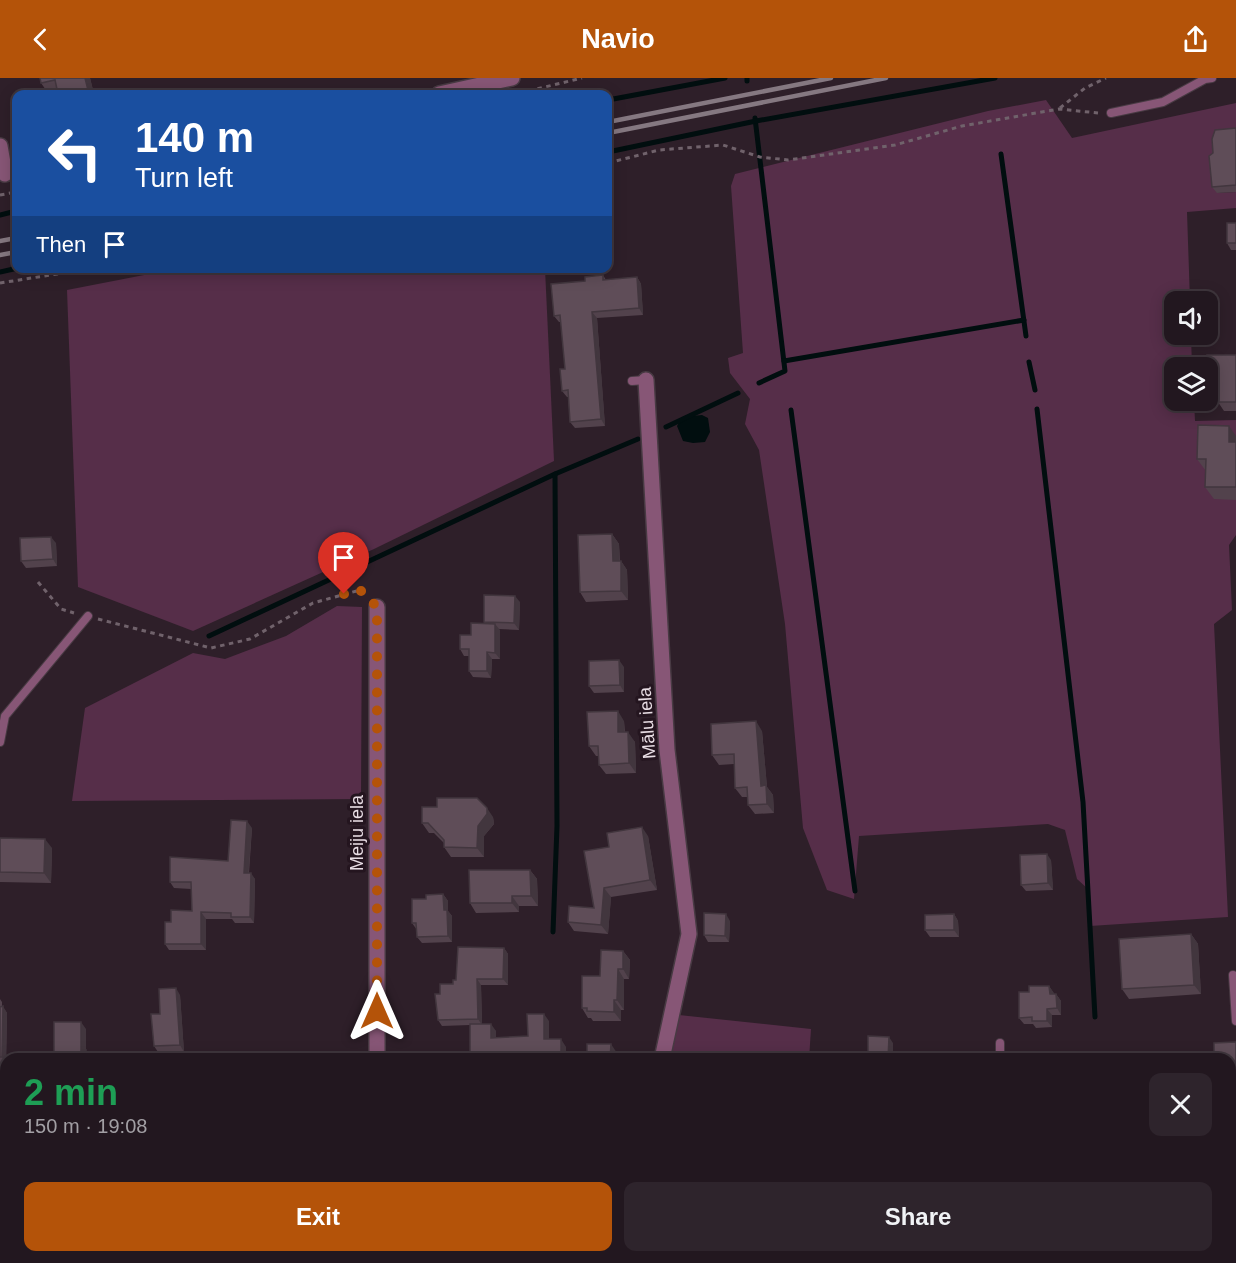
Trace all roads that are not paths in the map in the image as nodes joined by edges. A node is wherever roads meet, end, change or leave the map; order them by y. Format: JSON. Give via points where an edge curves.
{"nodes":[{"id":1,"x":512,"y":78,"type":"edge"},
{"id":2,"x":1212,"y":78,"type":"edge"},
{"id":3,"x":457,"y":90,"type":"edge"},
{"id":4,"x":1111,"y":113,"type":"road end"},
{"id":5,"x":0,"y":146,"type":"edge"},
{"id":6,"x":7,"y":174,"type":"edge"},
{"id":7,"x":639,"y":381,"type":"dead end"},
{"id":8,"x":377,"y":607,"type":"road end"},
{"id":9,"x":88,"y":616,"type":"road end"},
{"id":10,"x":0,"y":742,"type":"edge"},
{"id":11,"x":1233,"y":975,"type":"dead end"},
{"id":12,"x":1236,"y":1021,"type":"edge"},
{"id":13,"x":1000,"y":1043,"type":"dead end"},
{"id":14,"x":377,"y":1053,"type":"edge"},
{"id":15,"x":663,"y":1053,"type":"edge"},
{"id":16,"x":1000,"y":1053,"type":"edge"}],
"edges":[{"from":1,"to":3,"type":"street"},
{"from":2,"to":4,"type":"lane","via":[[1163,102]]},
{"from":5,"to":6,"type":"street"},
{"from":7,"to":15,"type":"street","name":"Mālu iela","via":[[667,750],[689,934]]},
{"from":8,"to":14,"type":"street","name":"Meiju iela"},
{"from":9,"to":10,"type":"lane","via":[[5,716]]},
{"from":11,"to":12,"type":"lane"},
{"from":13,"to":16,"type":"lane"}]}
